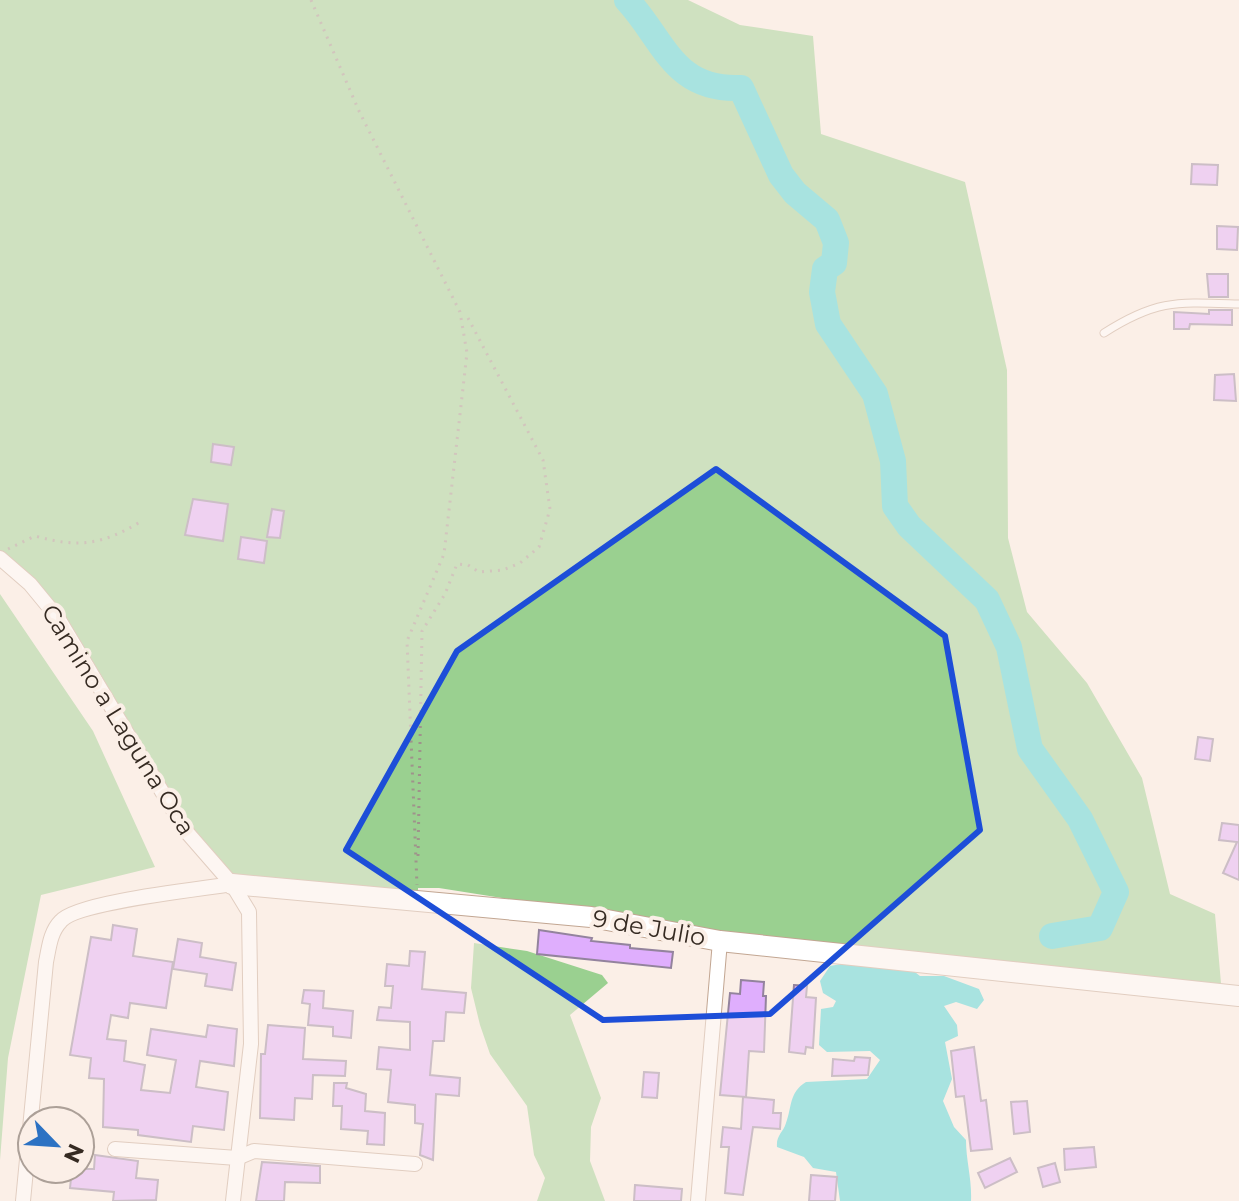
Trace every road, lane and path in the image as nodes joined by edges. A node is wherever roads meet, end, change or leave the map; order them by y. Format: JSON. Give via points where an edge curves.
{"nodes":[{"id":1,"x":311,"y":0,"type":"edge"},
{"id":2,"x":1239,"y":304,"type":"edge"},
{"id":3,"x":468,"y":318,"type":"dead end"},
{"id":4,"x":1104,"y":333,"type":"dead end"},
{"id":5,"x":140,"y":522,"type":"dead end"},
{"id":6,"x":1,"y":559,"type":"edge"},
{"id":7,"x":417,"y":875,"type":"junction"},
{"id":8,"x":232,"y":884,"type":"junction"},
{"id":9,"x":418,"y":900,"type":"junction"},
{"id":10,"x":720,"y":941,"type":"junction"},
{"id":11,"x":1239,"y":996,"type":"edge"},
{"id":12,"x":115,"y":1149,"type":"dead end"},
{"id":13,"x":237,"y":1158,"type":"junction"},
{"id":14,"x":415,"y":1164,"type":"dead end"},
{"id":15,"x":23,"y":1201,"type":"edge"},
{"id":16,"x":233,"y":1201,"type":"edge"},
{"id":17,"x":698,"y":1201,"type":"edge"}],
"edges":[{"from":1,"to":7,"type":"path","via":[[359,111],[460,312],[467,353],[444,554],[407,641]]},
{"from":2,"to":4,"type":"lane","via":[[1162,304]]},
{"from":3,"to":7,"type":"path","via":[[543,460],[550,509],[539,547],[520,563],[479,572],[457,564],[422,631]]},
{"from":5,"to":6,"type":"path","via":[[99,543],[35,536],[9,547]]},
{"from":6,"to":8,"type":"street","name":"Camino a Laguna Oca","via":[[58,618],[185,830]]},
{"from":7,"to":9,"type":"path"},
{"from":8,"to":9,"type":"main road","name":"9 de Julio"},
{"from":8,"to":13,"type":"street","name":"Camino a Laguna Oca","via":[[249,912],[251,954],[251,1044]]},
{"from":8,"to":15,"type":"street","name":"9 de Julio","via":[[88,908],[62,918],[46,962]]},
{"from":9,"to":10,"type":"main road","name":"9 de Julio","via":[[591,917]]},
{"from":10,"to":11,"type":"main road","name":"9 de Julio"},
{"from":10,"to":17,"type":"street"},
{"from":12,"to":13,"type":"street"},
{"from":13,"to":14,"type":"street","via":[[254,1151]]},
{"from":13,"to":16,"type":"street","name":"Camino a Laguna Oca"}]}
